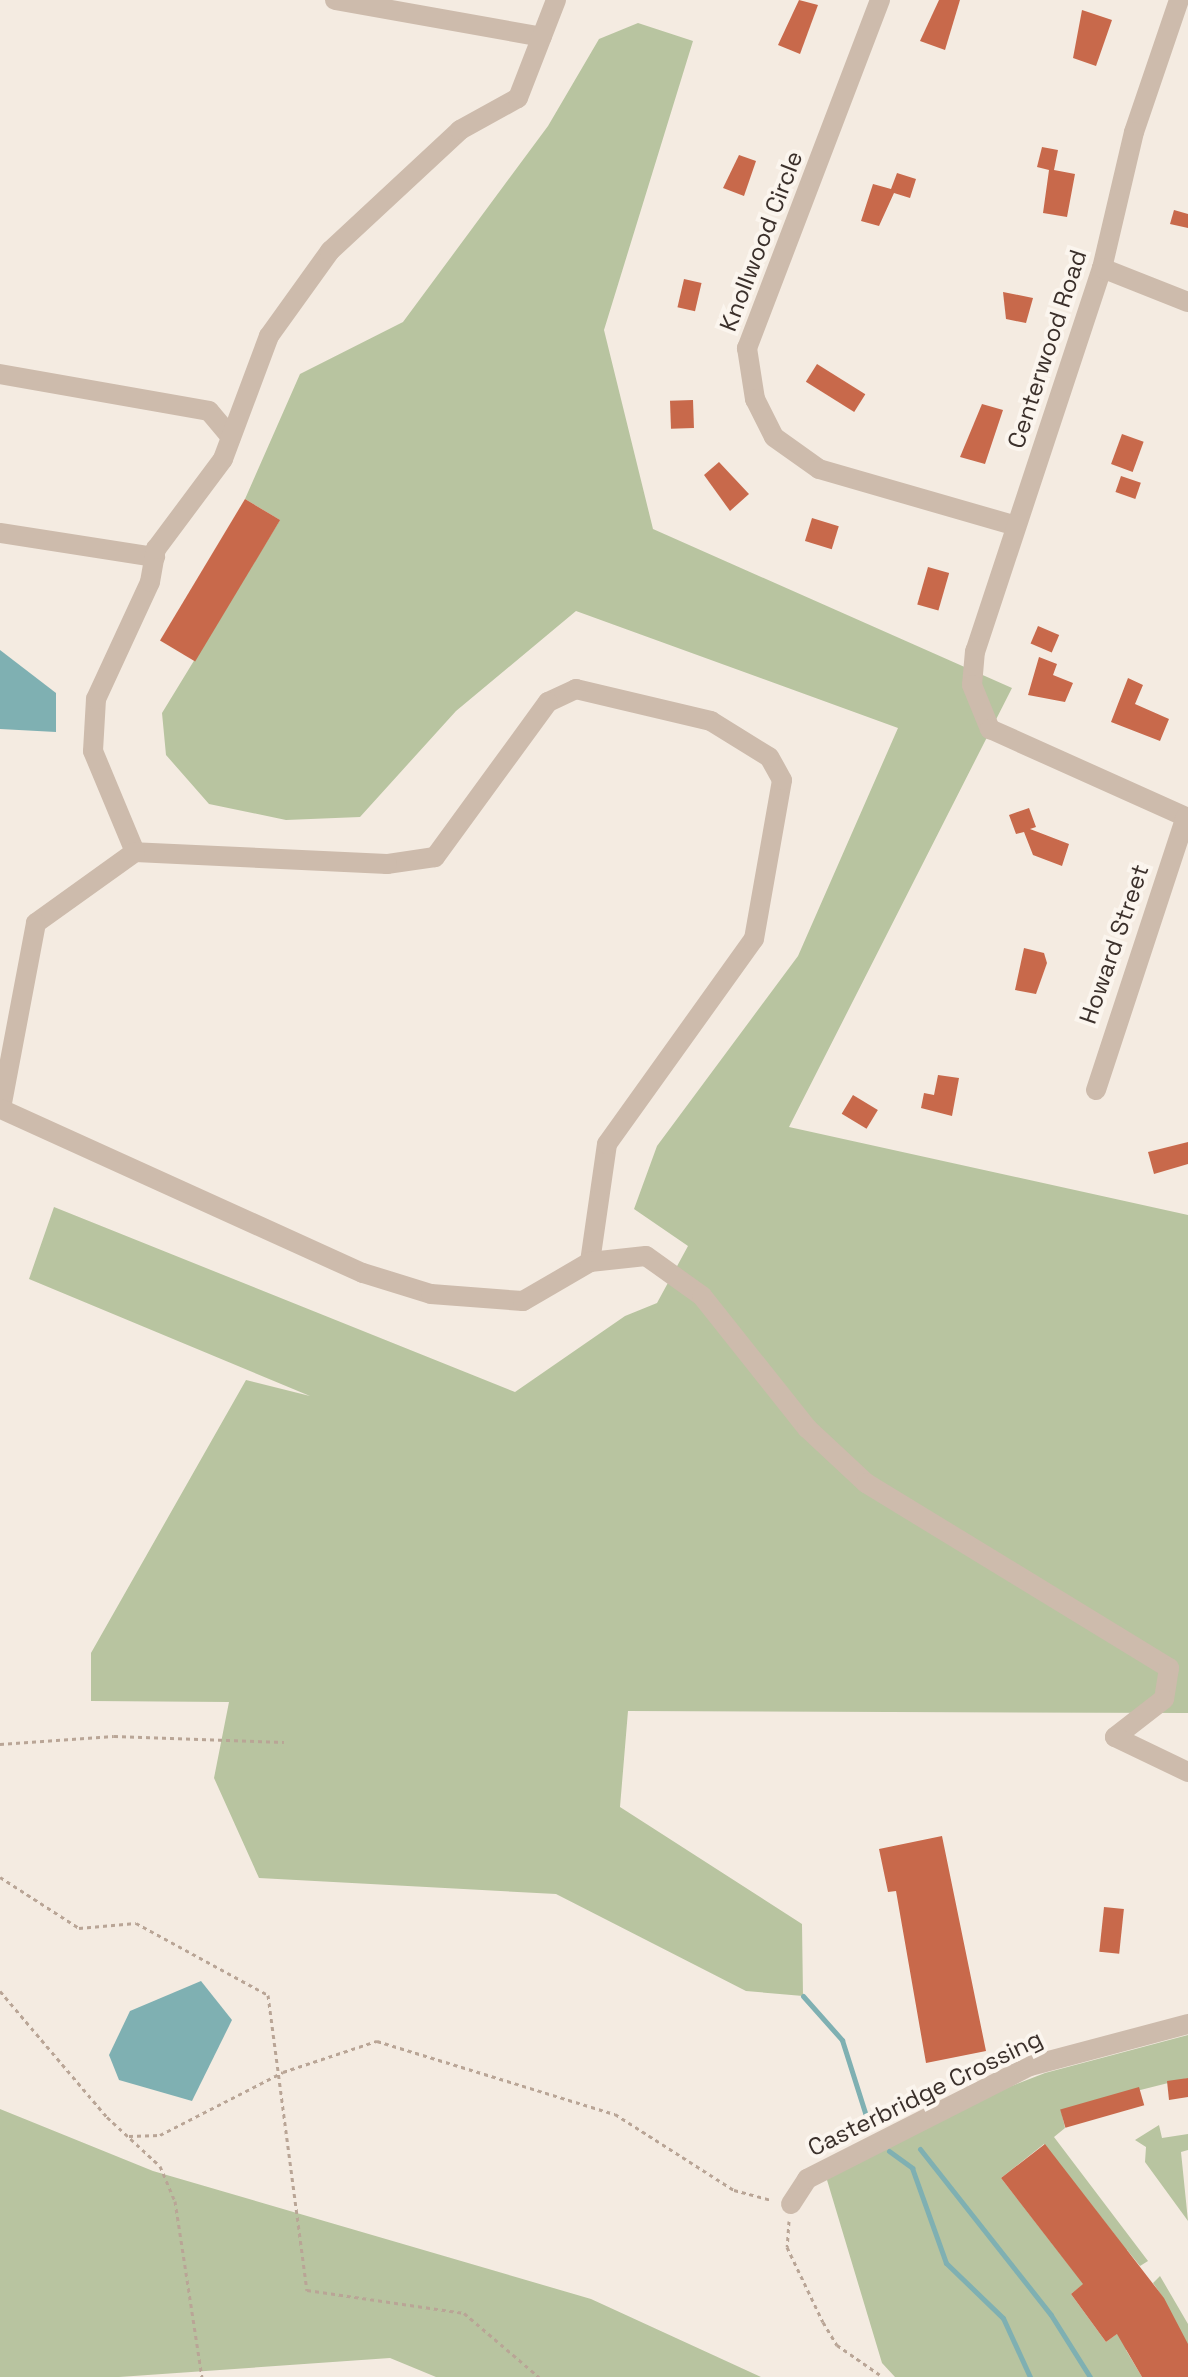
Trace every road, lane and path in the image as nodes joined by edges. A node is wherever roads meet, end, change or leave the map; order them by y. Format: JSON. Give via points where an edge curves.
{"nodes":[{"id":1,"x":335,"y":0,"type":"edge"},
{"id":2,"x":556,"y":0,"type":"edge"},
{"id":3,"x":880,"y":0,"type":"edge"},
{"id":4,"x":1179,"y":0,"type":"edge"},
{"id":5,"x":542,"y":37,"type":"junction"},
{"id":6,"x":1102,"y":268,"type":"junction"},
{"id":7,"x":1188,"y":302,"type":"edge"},
{"id":8,"x":0,"y":374,"type":"edge"},
{"id":9,"x":231,"y":437,"type":"junction"},
{"id":10,"x":1016,"y":526,"type":"junction"},
{"id":11,"x":0,"y":533,"type":"edge"},
{"id":12,"x":155,"y":557,"type":"junction"},
{"id":13,"x":1187,"y":818,"type":"edge"},
{"id":14,"x":135,"y":852,"type":"junction"},
{"id":15,"x":1096,"y":1090,"type":"dead end"},
{"id":16,"x":590,"y":1262,"type":"junction"},
{"id":17,"x":284,"y":1742,"type":"dead end"},
{"id":18,"x":0,"y":1744,"type":"edge"},
{"id":19,"x":1188,"y":1772,"type":"edge"},
{"id":20,"x":0,"y":1877,"type":"edge"},
{"id":21,"x":0,"y":1991,"type":"edge"},
{"id":22,"x":1188,"y":2024,"type":"edge"},
{"id":23,"x":283,"y":2072,"type":"junction"},
{"id":24,"x":129,"y":2136,"type":"junction"},
{"id":25,"x":791,"y":2204,"type":"junction"},
{"id":26,"x":202,"y":2377,"type":"edge"},
{"id":27,"x":539,"y":2377,"type":"edge"},
{"id":28,"x":883,"y":2377,"type":"edge"}],
"edges":[{"from":1,"to":5,"type":"street"},
{"from":2,"to":5,"type":"street"},
{"from":3,"to":10,"type":"street","name":"Knollwood Circle","via":[[747,348],[755,399],[774,437],[819,469]]},
{"from":4,"to":6,"type":"street","name":"Centerwood Road","via":[[1134,132]]},
{"from":5,"to":9,"type":"street","via":[[518,98],[460,130],[330,251],[269,336]]},
{"from":6,"to":7,"type":"street"},
{"from":6,"to":10,"type":"street","name":"Centerwood Road"},
{"from":8,"to":9,"type":"street","via":[[209,411]]},
{"from":9,"to":12,"type":"street"},
{"from":10,"to":13,"type":"street","name":"Centerwood Road","via":[[975,651],[972,685],[980,713],[1007,739]]},
{"from":11,"to":12,"type":"street"},
{"from":12,"to":14,"type":"street","via":[[96,699],[93,751]]},
{"from":13,"to":15,"type":"street","name":"Howard Street"},
{"from":14,"to":16,"type":"street","via":[[36,923],[1,1109],[363,1273],[431,1294],[523,1301]]},
{"from":14,"to":16,"type":"street","via":[[387,864],[435,857],[548,702],[576,689],[711,721],[769,757],[782,780],[754,939],[607,1144]]},
{"from":16,"to":19,"type":"street","via":[[646,1256],[702,1296],[807,1428],[866,1483],[1169,1668],[1164,1699],[1115,1737]]},
{"from":17,"to":18,"type":"path","via":[[114,1736]]},
{"from":20,"to":23,"type":"path","via":[[79,1928],[136,1923],[268,1995]]},
{"from":21,"to":24,"type":"path"},
{"from":22,"to":25,"type":"street","name":"Casterbridge Crossing","via":[[1030,2066],[807,2179]]},
{"from":23,"to":24,"type":"path","via":[[160,2135]]},
{"from":23,"to":25,"type":"path","via":[[377,2041],[428,2052],[514,2088],[638,2123],[734,2190]]},
{"from":23,"to":27,"type":"path","via":[[307,2290],[464,2313]]},
{"from":24,"to":26,"type":"path","via":[[160,2166],[175,2201]]},
{"from":25,"to":28,"type":"path","via":[[787,2247],[823,2322],[837,2345]]}]}
